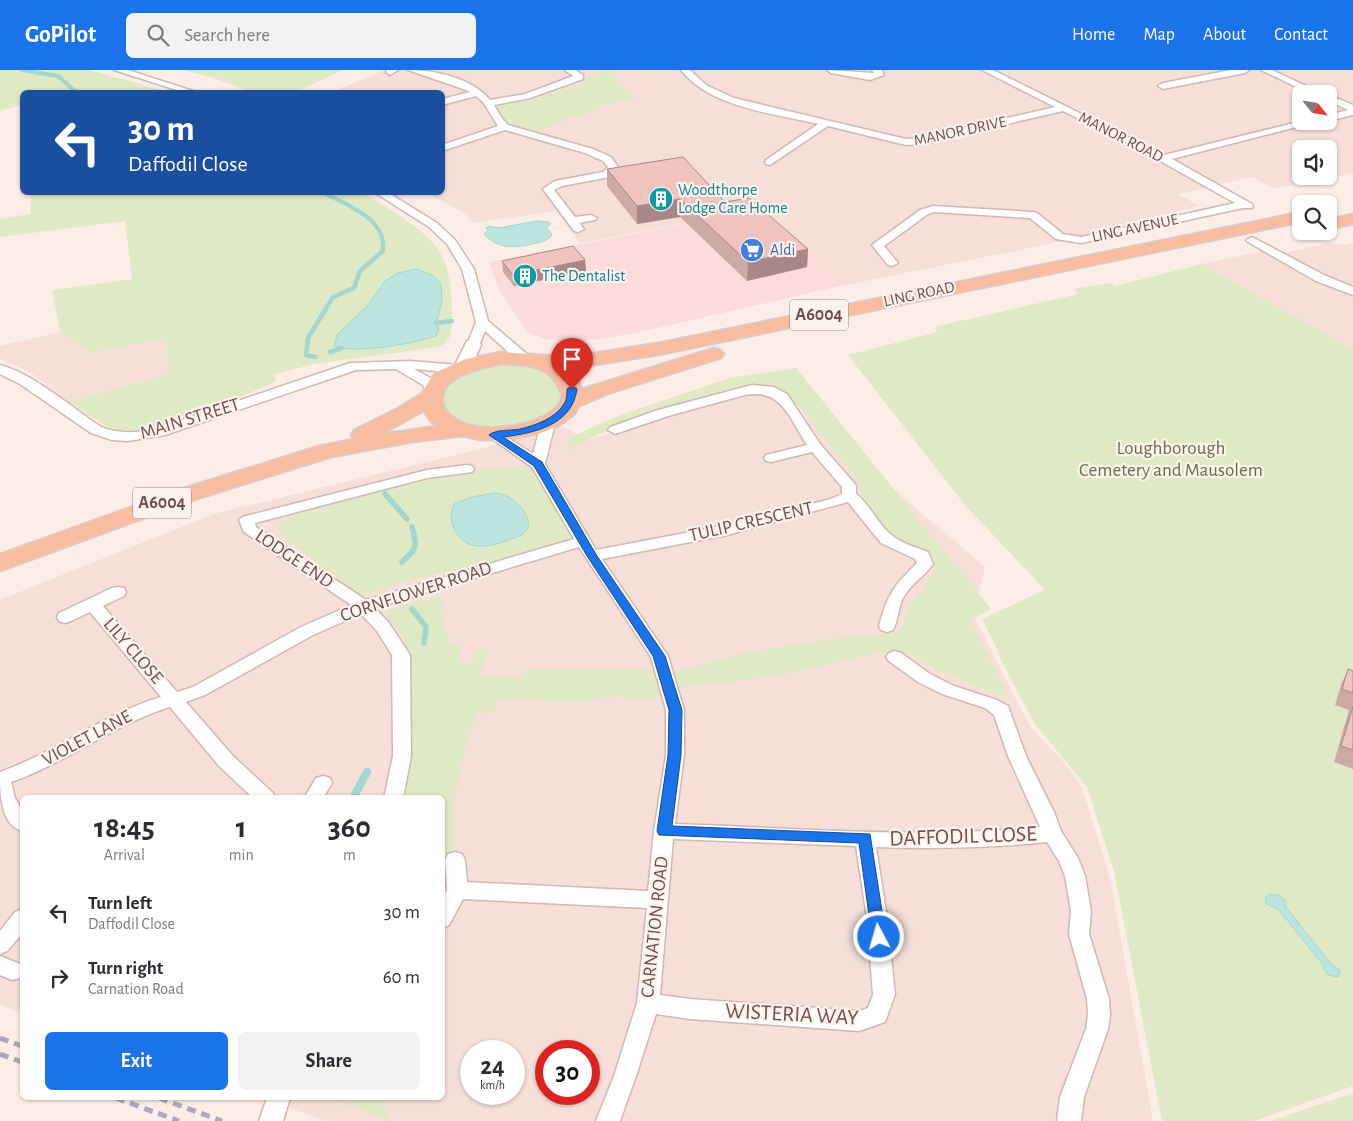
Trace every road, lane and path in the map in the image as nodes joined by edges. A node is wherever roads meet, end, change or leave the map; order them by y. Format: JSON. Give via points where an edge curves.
{"nodes":[{"id":1,"x":118,"y":70,"type":"edge"},
{"id":2,"x":412,"y":70,"type":"edge"},
{"id":3,"x":569,"y":70,"type":"edge"},
{"id":4,"x":685,"y":70,"type":"edge"},
{"id":5,"x":831,"y":70,"type":"edge"},
{"id":6,"x":876,"y":70,"type":"edge"},
{"id":7,"x":986,"y":70,"type":"edge"},
{"id":8,"x":1245,"y":70,"type":"edge"},
{"id":9,"x":1265,"y":70,"type":"edge"},
{"id":10,"x":1299,"y":85,"type":"edge"},
{"id":11,"x":1163,"y":86,"type":"dead end"},
{"id":12,"x":184,"y":90,"type":"edge"},
{"id":13,"x":476,"y":93,"type":"junction"},
{"id":14,"x":445,"y":101,"type":"edge"},
{"id":15,"x":1338,"y":102,"type":"edge"},
{"id":16,"x":487,"y":103,"type":"junction"},
{"id":17,"x":1065,"y":108,"type":"junction"},
{"id":18,"x":1353,"y":110,"type":"edge"},
{"id":19,"x":1338,"y":115,"type":"edge"},
{"id":20,"x":826,"y":123,"type":"junction"},
{"id":21,"x":505,"y":127,"type":"junction"},
{"id":22,"x":1292,"y":127,"type":"edge"},
{"id":23,"x":445,"y":147,"type":"edge"},
{"id":24,"x":1163,"y":158,"type":"junction"},
{"id":25,"x":770,"y":162,"type":"dead end"},
{"id":26,"x":384,"y":195,"type":"edge"},
{"id":27,"x":1353,"y":206,"type":"edge"},
{"id":28,"x":1249,"y":207,"type":"joint"},
{"id":29,"x":1337,"y":209,"type":"edge"},
{"id":30,"x":591,"y":218,"type":"dead end"},
{"id":31,"x":1292,"y":218,"type":"edge"},
{"id":32,"x":1353,"y":219,"type":"edge"},
{"id":33,"x":1337,"y":222,"type":"edge"},
{"id":34,"x":1292,"y":232,"type":"edge"},
{"id":35,"x":1252,"y":240,"type":"junction"},
{"id":36,"x":892,"y":263,"type":"dead end"},
{"id":37,"x":1353,"y":291,"type":"edge"},
{"id":38,"x":482,"y":322,"type":"junction"},
{"id":39,"x":473,"y":345,"type":"joint"},
{"id":40,"x":530,"y":360,"type":"junction"},
{"id":41,"x":393,"y":364,"type":"junction"},
{"id":42,"x":460,"y":368,"type":"junction"},
{"id":43,"x":0,"y":369,"type":"edge"},
{"id":44,"x":432,"y":394,"type":"junction"},
{"id":45,"x":570,"y":402,"type":"junction"},
{"id":46,"x":548,"y":423,"type":"junction"},
{"id":47,"x":462,"y":430,"type":"junction"},
{"id":48,"x":615,"y":430,"type":"dead end"},
{"id":49,"x":494,"y":435,"type":"junction"},
{"id":50,"x":815,"y":447,"type":"junction"},
{"id":51,"x":327,"y":451,"type":"junction"},
{"id":52,"x":771,"y":458,"type":"dead end"},
{"id":53,"x":538,"y":464,"type":"junction"},
{"id":54,"x":468,"y":469,"type":"dead end"},
{"id":55,"x":849,"y":496,"type":"junction"},
{"id":56,"x":588,"y":548,"type":"junction"},
{"id":57,"x":0,"y":563,"type":"edge"},
{"id":58,"x":118,"y":592,"type":"dead end"},
{"id":59,"x":92,"y":604,"type":"junction"},
{"id":60,"x":364,"y":606,"type":"junction"},
{"id":61,"x":65,"y":617,"type":"dead end"},
{"id":62,"x":887,"y":626,"type":"dead end"},
{"id":63,"x":895,"y":657,"type":"dead end"},
{"id":64,"x":174,"y":698,"type":"junction"},
{"id":65,"x":0,"y":779,"type":"edge"},
{"id":66,"x":263,"y":795,"type":"edge"},
{"id":67,"x":394,"y":795,"type":"edge"},
{"id":68,"x":20,"y":822,"type":"edge"},
{"id":69,"x":664,"y":831,"type":"junction"},
{"id":70,"x":1052,"y":834,"type":"junction"},
{"id":71,"x":866,"y":838,"type":"junction"},
{"id":72,"x":455,"y":860,"type":"dead end"},
{"id":73,"x":457,"y":890,"type":"junction"},
{"id":74,"x":657,"y":900,"type":"junction"},
{"id":75,"x":445,"y":913,"type":"edge"},
{"id":76,"x":20,"y":921,"type":"edge"},
{"id":77,"x":0,"y":945,"type":"edge"},
{"id":78,"x":648,"y":1003,"type":"junction"},
{"id":79,"x":278,"y":1100,"type":"edge"},
{"id":80,"x":271,"y":1121,"type":"edge"},
{"id":81,"x":608,"y":1121,"type":"edge"},
{"id":82,"x":1069,"y":1121,"type":"edge"}],
"edges":[{"from":1,"to":12,"type":"street"},
{"from":2,"to":13,"type":"street","via":[[457,83]]},
{"from":3,"to":16,"type":"street","via":[[580,77],[527,96]]},
{"from":4,"to":20,"type":"street","name":"MANOR DRIVE","via":[[716,94]]},
{"from":5,"to":6,"type":"street","via":[[870,77],[879,75]]},
{"from":7,"to":17,"type":"street","name":"MANOR ROAD"},
{"from":8,"to":11,"type":"street"},
{"from":9,"to":10,"type":"street"},
{"from":13,"to":14,"type":"street"},
{"from":13,"to":16,"type":"street"},
{"from":15,"to":18,"type":"street"},
{"from":16,"to":21,"type":"street","via":[[494,117]]},
{"from":17,"to":20,"type":"street","name":"MANOR DRIVE","via":[[906,142]]},
{"from":17,"to":24,"type":"street","name":"MANOR ROAD"},
{"from":18,"to":19,"type":"street"},
{"from":20,"to":25,"type":"street"},
{"from":21,"to":23,"type":"street"},
{"from":21,"to":30,"type":"street","via":[[574,145],[612,164],[612,170],[606,175],[559,183],[548,189],[575,225]]},
{"from":22,"to":24,"type":"street"},
{"from":24,"to":28,"type":"street","name":"MANOR ROAD"},
{"from":26,"to":38,"type":"street","via":[[433,226],[457,250],[468,269]]},
{"from":27,"to":29,"type":"main road"},
{"from":28,"to":36,"type":"street","name":"LING AVENUE","via":[[1081,240],[1060,237],[1035,214],[928,210],[878,246]]},
{"from":31,"to":40,"type":"main road","name":"LING ROAD","number":"A6004","via":[[664,348],[579,362]]},
{"from":32,"to":33,"type":"main road"},
{"from":34,"to":35,"type":"main road","name":"LING ROAD","number":"A6004"},
{"from":35,"to":37,"type":"street","via":[[1320,278]]},
{"from":35,"to":45,"type":"main road","name":"LING ROAD","number":"A6004","via":[[779,338],[647,373]]},
{"from":38,"to":39,"type":"street"},
{"from":38,"to":40,"type":"street"},
{"from":39,"to":42,"type":"street"},
{"from":40,"to":42,"type":"main road","number":"A6004","via":[[501,358]]},
{"from":40,"to":45,"type":"main road","number":"A6004","via":[[565,376],[572,389]]},
{"from":41,"to":42,"type":"street","name":"MAIN STREET"},
{"from":41,"to":43,"type":"street","name":"MAIN STREET","via":[[339,370],[168,429],[134,437],[106,435],[96,430],[25,381]]},
{"from":41,"to":44,"type":"street","name":"MAIN STREET","via":[[429,382]]},
{"from":42,"to":44,"type":"main road","number":"A6004","via":[[445,377]]},
{"from":44,"to":47,"type":"main road","number":"A6004","via":[[435,413],[443,421]]},
{"from":44,"to":51,"type":"main road","number":"A6004","via":[[377,428]]},
{"from":45,"to":46,"type":"main road","number":"A6004"},
{"from":46,"to":49,"type":"main road","number":"A6004","via":[[522,432]]},
{"from":46,"to":53,"type":"street"},
{"from":47,"to":49,"type":"main road","number":"A6004"},
{"from":47,"to":51,"type":"main road","number":"A6004","via":[[412,435]]},
{"from":48,"to":50,"type":"street","via":[[705,401],[762,389],[782,397]]},
{"from":49,"to":53,"type":"street","name":"CARNATION ROAD"},
{"from":50,"to":52,"type":"street"},
{"from":50,"to":55,"type":"street","via":[[848,486]]},
{"from":51,"to":57,"type":"main road","number":"A6004","via":[[189,494]]},
{"from":53,"to":56,"type":"street","name":"CARNATION ROAD"},
{"from":54,"to":60,"type":"street","name":"LODGE END","via":[[427,474],[247,520],[249,529]]},
{"from":55,"to":56,"type":"street","name":"TULIP CRESCENT","via":[[727,530]]},
{"from":55,"to":62,"type":"street","via":[[858,502],[884,537],[922,556],[925,564],[894,600]]},
{"from":56,"to":60,"type":"street","name":"CORNFLOWER ROAD"},
{"from":56,"to":69,"type":"street","name":"CARNATION ROAD","via":[[659,656],[669,684],[675,710],[675,755]]},
{"from":58,"to":59,"type":"street","name":"LILY CLOSE"},
{"from":59,"to":61,"type":"street","name":"LILY CLOSE"},
{"from":59,"to":64,"type":"street","name":"LILY CLOSE"},
{"from":60,"to":64,"type":"street","name":"CORNFLOWER ROAD","via":[[307,631],[199,691]]},
{"from":60,"to":67,"type":"street","name":"LODGE END","via":[[383,627],[401,655],[402,756]]},
{"from":63,"to":70,"type":"street","name":"DAFFODIL CLOSE","via":[[924,678],[1002,711],[1017,756]]},
{"from":64,"to":65,"type":"street","name":"VIOLET LANE","via":[[145,708],[59,754]]},
{"from":64,"to":66,"type":"street","name":"LILY CLOSE","via":[[226,761]]},
{"from":65,"to":68,"type":"street","via":[[10,810]]},
{"from":69,"to":71,"type":"street","name":"DAFFODIL CLOSE"},
{"from":69,"to":74,"type":"street","name":"CARNATION ROAD"},
{"from":70,"to":71,"type":"street","name":"DAFFODIL CLOSE","via":[[988,840]]},
{"from":70,"to":82,"type":"street","name":"DAFFODIL CLOSE","via":[[1076,876],[1081,911],[1079,934],[1098,999],[1097,1029],[1072,1097]]},
{"from":71,"to":78,"type":"street","name":"WISTERIA WAY","via":[[884,995],[877,1015],[859,1021]]},
{"from":72,"to":73,"type":"street"},
{"from":73,"to":74,"type":"street"},
{"from":73,"to":75,"type":"street"},
{"from":74,"to":78,"type":"street","name":"CARNATION ROAD"},
{"from":76,"to":77,"type":"street"},
{"from":78,"to":81,"type":"street","name":"CARNATION ROAD"},
{"from":79,"to":80,"type":"street"}]}
